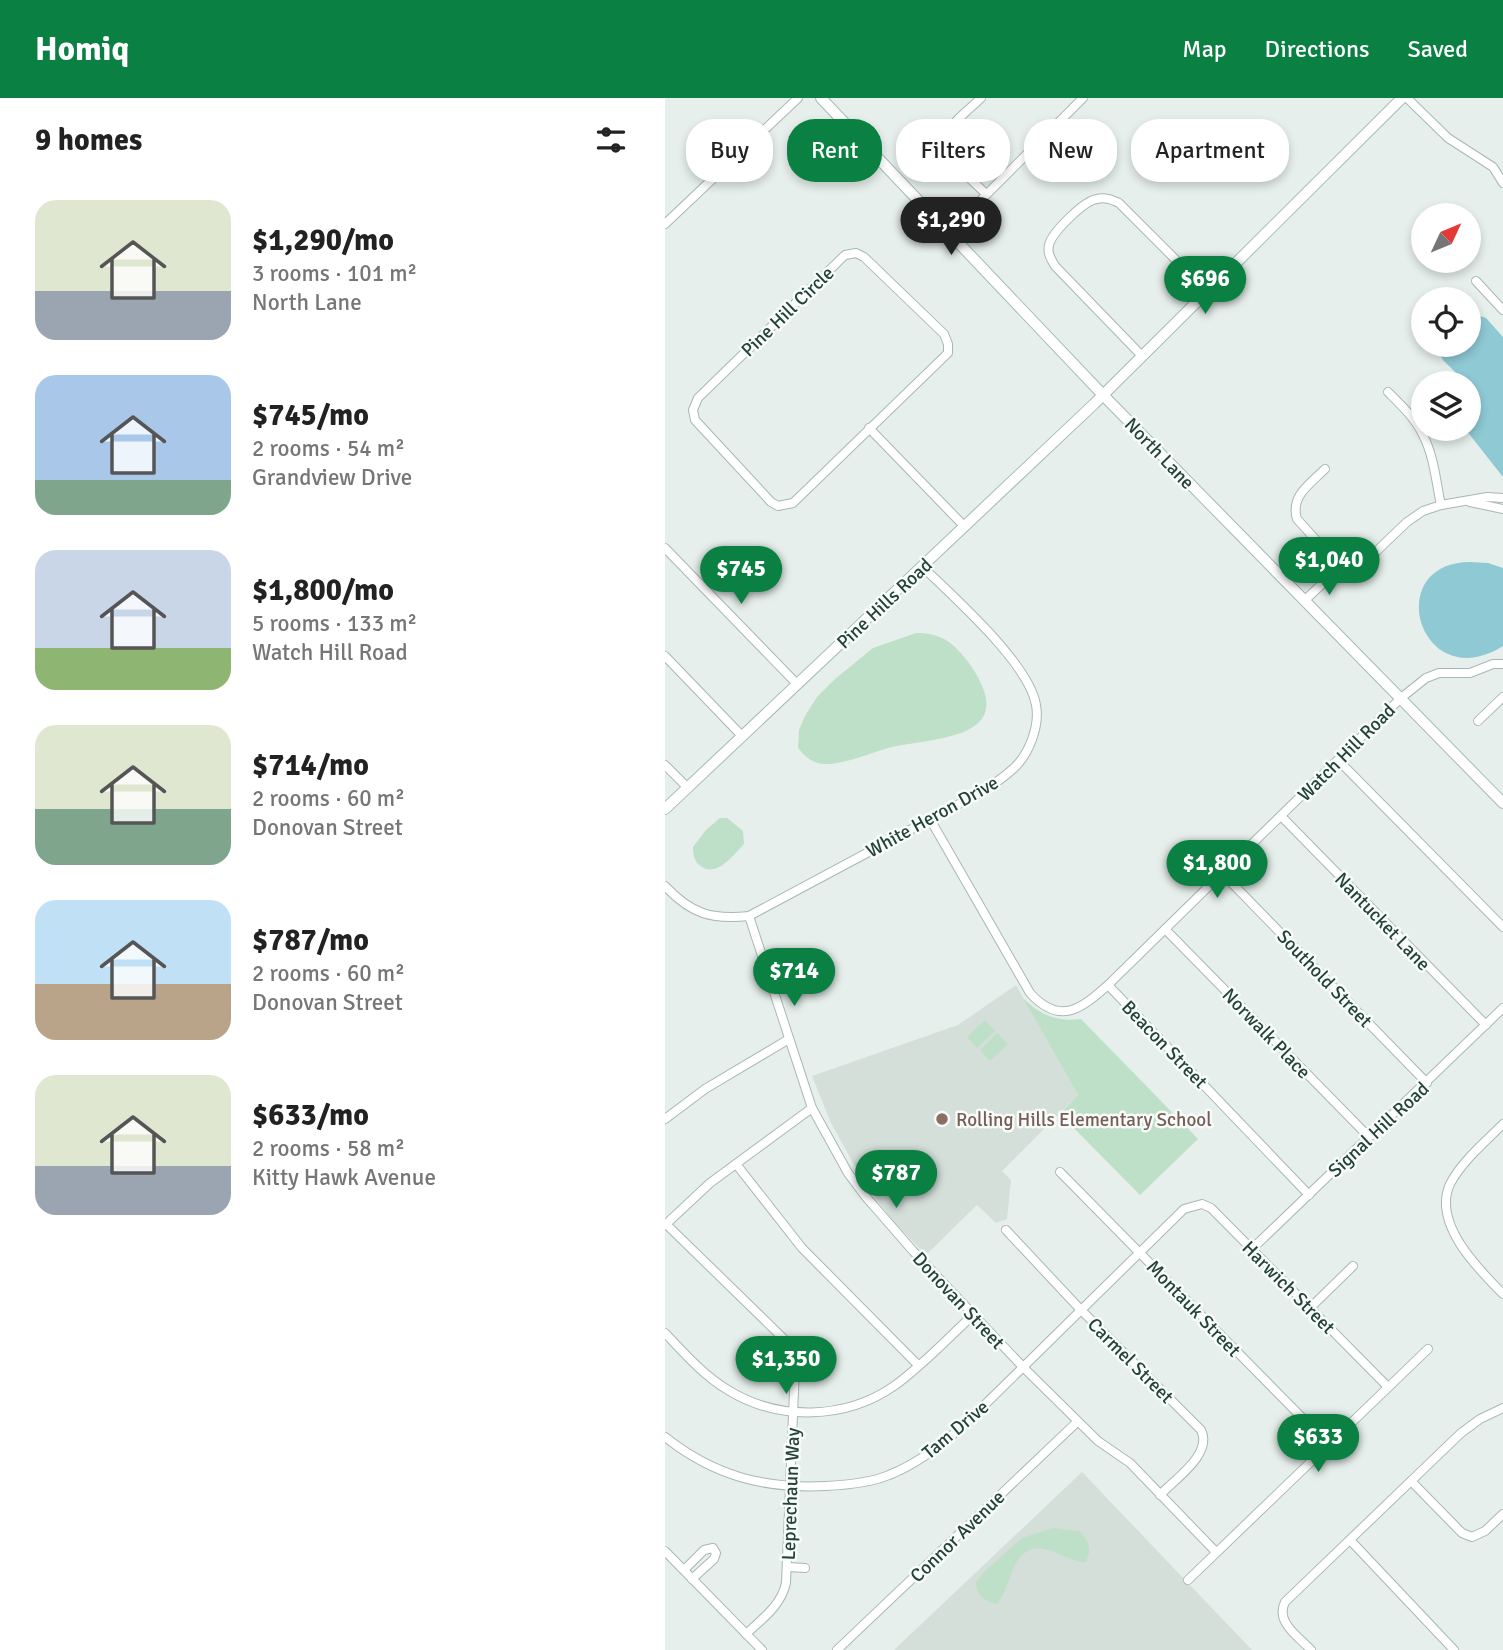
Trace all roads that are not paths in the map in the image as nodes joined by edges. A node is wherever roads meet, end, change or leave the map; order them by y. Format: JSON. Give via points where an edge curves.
{"nodes":[{"id":1,"x":798,"y":98,"type":"edge"},
{"id":2,"x":821,"y":98,"type":"edge"},
{"id":3,"x":981,"y":98,"type":"edge"},
{"id":4,"x":1083,"y":98,"type":"edge"},
{"id":5,"x":1404,"y":98,"type":"edge"},
{"id":6,"x":1503,"y":183,"type":"edge"},
{"id":7,"x":986,"y":194,"type":"junction"},
{"id":8,"x":665,"y":223,"type":"edge"},
{"id":9,"x":949,"y":232,"type":"junction"},
{"id":10,"x":1476,"y":281,"type":"dead end"},
{"id":11,"x":1207,"y":291,"type":"junction"},
{"id":12,"x":1503,"y":310,"type":"edge"},
{"id":13,"x":1142,"y":356,"type":"junction"},
{"id":14,"x":1388,"y":392,"type":"dead end"},
{"id":15,"x":1103,"y":395,"type":"junction"},
{"id":16,"x":869,"y":428,"type":"junction"},
{"id":17,"x":1325,"y":469,"type":"dead end"},
{"id":18,"x":1503,"y":498,"type":"edge"},
{"id":19,"x":1467,"y":502,"type":"junction"},
{"id":20,"x":1441,"y":505,"type":"junction"},
{"id":21,"x":1503,"y":509,"type":"edge"},
{"id":22,"x":965,"y":527,"type":"junction"},
{"id":23,"x":665,"y":548,"type":"edge"},
{"id":24,"x":923,"y":567,"type":"junction"},
{"id":25,"x":1343,"y":570,"type":"junction"},
{"id":26,"x":1305,"y":600,"type":"junction"},
{"id":27,"x":665,"y":656,"type":"edge"},
{"id":28,"x":1503,"y":664,"type":"edge"},
{"id":29,"x":797,"y":684,"type":"junction"},
{"id":30,"x":1503,"y":697,"type":"edge"},
{"id":31,"x":1401,"y":698,"type":"junction"},
{"id":32,"x":1478,"y":720,"type":"dead end"},
{"id":33,"x":742,"y":736,"type":"junction"},
{"id":34,"x":1338,"y":760,"type":"junction"},
{"id":35,"x":665,"y":765,"type":"edge"},
{"id":36,"x":688,"y":788,"type":"junction"},
{"id":37,"x":1503,"y":803,"type":"edge"},
{"id":38,"x":665,"y":809,"type":"edge"},
{"id":39,"x":1281,"y":816,"type":"junction"},
{"id":40,"x":930,"y":818,"type":"junction"},
{"id":41,"x":1223,"y":874,"type":"junction"},
{"id":42,"x":665,"y":886,"type":"edge"},
{"id":43,"x":749,"y":916,"type":"junction"},
{"id":44,"x":1503,"y":927,"type":"edge"},
{"id":45,"x":1165,"y":929,"type":"junction"},
{"id":46,"x":1108,"y":985,"type":"junction"},
{"id":47,"x":1503,"y":1008,"type":"edge"},
{"id":48,"x":1486,"y":1025,"type":"junction"},
{"id":49,"x":789,"y":1039,"type":"junction"},
{"id":50,"x":1427,"y":1083,"type":"junction"},
{"id":51,"x":812,"y":1108,"type":"junction"},
{"id":52,"x":665,"y":1119,"type":"edge"},
{"id":53,"x":1503,"y":1124,"type":"edge"},
{"id":54,"x":1369,"y":1137,"type":"junction"},
{"id":55,"x":736,"y":1164,"type":"junction"},
{"id":56,"x":1060,"y":1172,"type":"dead end"},
{"id":57,"x":1309,"y":1195,"type":"junction"},
{"id":58,"x":1184,"y":1209,"type":"joint"},
{"id":59,"x":665,"y":1224,"type":"edge"},
{"id":60,"x":1006,"y":1230,"type":"dead end"},
{"id":61,"x":1252,"y":1249,"type":"junction"},
{"id":62,"x":1139,"y":1252,"type":"junction"},
{"id":63,"x":1353,"y":1266,"type":"dead end"},
{"id":64,"x":1503,"y":1294,"type":"edge"},
{"id":65,"x":1310,"y":1308,"type":"junction"},
{"id":66,"x":1080,"y":1309,"type":"junction"},
{"id":67,"x":973,"y":1315,"type":"junction"},
{"id":68,"x":665,"y":1333,"type":"edge"},
{"id":69,"x":1428,"y":1349,"type":"dead end"},
{"id":70,"x":918,"y":1365,"type":"junction"},
{"id":71,"x":1024,"y":1368,"type":"junction"},
{"id":72,"x":1388,"y":1387,"type":"junction"},
{"id":73,"x":1503,"y":1408,"type":"edge"},
{"id":74,"x":794,"y":1413,"type":"junction"},
{"id":75,"x":1077,"y":1422,"type":"junction"},
{"id":76,"x":665,"y":1437,"type":"edge"},
{"id":77,"x":1328,"y":1444,"type":"junction"},
{"id":78,"x":1411,"y":1481,"type":"junction"},
{"id":79,"x":791,"y":1488,"type":"junction"},
{"id":80,"x":1160,"y":1494,"type":"junction"},
{"id":81,"x":1503,"y":1514,"type":"edge"},
{"id":82,"x":1351,"y":1541,"type":"junction"},
{"id":83,"x":665,"y":1551,"type":"edge"},
{"id":84,"x":1216,"y":1552,"type":"junction"},
{"id":85,"x":787,"y":1567,"type":"junction"},
{"id":86,"x":805,"y":1568,"type":"dead end"},
{"id":87,"x":684,"y":1570,"type":"junction"},
{"id":88,"x":692,"y":1579,"type":"junction"},
{"id":89,"x":1188,"y":1580,"type":"dead end"},
{"id":90,"x":746,"y":1634,"type":"junction"},
{"id":91,"x":762,"y":1650,"type":"edge"},
{"id":92,"x":837,"y":1650,"type":"edge"},
{"id":93,"x":1311,"y":1650,"type":"edge"},
{"id":94,"x":1454,"y":1650,"type":"edge"}],
"edges":[{"from":1,"to":8,"type":"street"},
{"from":2,"to":9,"type":"main road","name":"North Lane"},
{"from":3,"to":7,"type":"street","via":[[944,137],[951,159]]},
{"from":4,"to":7,"type":"street"},
{"from":5,"to":6,"type":"street","via":[[1448,138],[1493,167]]},
{"from":5,"to":11,"type":"main road","name":"Pine Hills Road"},
{"from":7,"to":9,"type":"street"},
{"from":9,"to":15,"type":"main road","name":"North Lane"},
{"from":10,"to":12,"type":"street"},
{"from":11,"to":13,"type":"main road","name":"Pine Hills Road"},
{"from":11,"to":13,"type":"street","via":[[1119,204],[1107,198],[1086,203],[1053,236],[1048,253],[1055,266]]},
{"from":13,"to":15,"type":"main road","name":"Pine Hills Road"},
{"from":14,"to":20,"type":"street","via":[[1423,433]]},
{"from":15,"to":22,"type":"main road","name":"Pine Hills Road"},
{"from":15,"to":26,"type":"main road","name":"North Lane"},
{"from":16,"to":16,"type":"street","name":"Pine Hill Circle","via":[[948,352],[948,344],[944,334],[856,253],[845,256],[698,398],[693,410],[695,420],[778,506],[793,503]]},
{"from":16,"to":22,"type":"street"},
{"from":17,"to":25,"type":"street","via":[[1296,499],[1294,511]]},
{"from":18,"to":19,"type":"street"},
{"from":19,"to":20,"type":"street"},
{"from":19,"to":21,"type":"street"},
{"from":20,"to":25,"type":"street","via":[[1407,523],[1360,568]]},
{"from":22,"to":24,"type":"main road","name":"Pine Hills Road"},
{"from":23,"to":29,"type":"street"},
{"from":24,"to":29,"type":"main road","name":"Pine Hills Road"},
{"from":24,"to":40,"type":"street","name":"White Heron Drive","via":[[1014,660],[1036,705],[1031,741],[1016,766]]},
{"from":25,"to":26,"type":"street","via":[[1336,570]]},
{"from":26,"to":31,"type":"main road","name":"North Lane"},
{"from":27,"to":33,"type":"street"},
{"from":28,"to":31,"type":"street","name":"Watch Hill Road","via":[[1470,673],[1439,673]]},
{"from":29,"to":33,"type":"main road","name":"Pine Hills Road"},
{"from":30,"to":32,"type":"street"},
{"from":31,"to":34,"type":"street","name":"Watch Hill Road"},
{"from":31,"to":37,"type":"main road","name":"North Lane"},
{"from":33,"to":36,"type":"main road","name":"Pine Hills Road"},
{"from":34,"to":39,"type":"street","name":"Watch Hill Road"},
{"from":34,"to":44,"type":"street"},
{"from":35,"to":36,"type":"street"},
{"from":36,"to":38,"type":"main road","name":"Pine Hills Road"},
{"from":39,"to":41,"type":"street","name":"Watch Hill Road"},
{"from":39,"to":48,"type":"street","name":"Nantucket Lane"},
{"from":40,"to":43,"type":"street","name":"White Heron Drive"},
{"from":40,"to":46,"type":"street","name":"Watch Hill Road","via":[[1039,1003],[1056,1012],[1073,1011]]},
{"from":41,"to":45,"type":"street","name":"Watch Hill Road"},
{"from":41,"to":50,"type":"street","name":"Southold Street"},
{"from":42,"to":43,"type":"street","name":"White Heron Drive","via":[[693,910],[728,918]]},
{"from":43,"to":49,"type":"street","name":"Donovan Street"},
{"from":45,"to":46,"type":"street","name":"Watch Hill Road"},
{"from":45,"to":54,"type":"street","name":"Norwalk Place"},
{"from":46,"to":57,"type":"street","name":"Beacon Street"},
{"from":47,"to":48,"type":"street","name":"Signal Hill Road"},
{"from":48,"to":50,"type":"street","name":"Signal Hill Road"},
{"from":49,"to":51,"type":"street","name":"Donovan Street"},
{"from":49,"to":52,"type":"street","via":[[705,1089]]},
{"from":50,"to":54,"type":"street","name":"Signal Hill Road"},
{"from":51,"to":55,"type":"street"},
{"from":51,"to":67,"type":"street","name":"Donovan Street","via":[[866,1198]]},
{"from":53,"to":64,"type":"street","via":[[1467,1159],[1445,1198],[1457,1238],[1474,1265]]},
{"from":54,"to":57,"type":"street","name":"Signal Hill Road"},
{"from":55,"to":59,"type":"street"},
{"from":55,"to":70,"type":"street","via":[[802,1248]]},
{"from":56,"to":62,"type":"street","name":"Montauk Street"},
{"from":57,"to":61,"type":"street","name":"Signal Hill Road"},
{"from":58,"to":61,"type":"street","name":"Harwich Street","via":[[1202,1204],[1211,1208]]},
{"from":58,"to":62,"type":"street","name":"Tam Drive"},
{"from":59,"to":74,"type":"street","name":"Leprechaun Way","via":[[793,1352]]},
{"from":60,"to":66,"type":"street","name":"Carmel Street"},
{"from":61,"to":65,"type":"street","name":"Harwich Street"},
{"from":62,"to":66,"type":"street","name":"Tam Drive"},
{"from":62,"to":77,"type":"street","name":"Montauk Street"},
{"from":63,"to":65,"type":"street"},
{"from":65,"to":72,"type":"street","name":"Harwich Street"},
{"from":66,"to":71,"type":"street","name":"Tam Drive"},
{"from":66,"to":80,"type":"street","name":"Carmel Street","via":[[1205,1438],[1203,1450]]},
{"from":67,"to":70,"type":"street"},
{"from":67,"to":71,"type":"street","name":"Donovan Street"},
{"from":68,"to":74,"type":"street","via":[[727,1390],[753,1403]]},
{"from":69,"to":72,"type":"street"},
{"from":70,"to":74,"type":"street","via":[[893,1387],[860,1404]]},
{"from":71,"to":75,"type":"street","name":"Donovan Street"},
{"from":71,"to":79,"type":"street","name":"Tam Drive","via":[[925,1457],[888,1476],[847,1485]]},
{"from":72,"to":77,"type":"street"},
{"from":73,"to":78,"type":"street","via":[[1461,1433]]},
{"from":74,"to":79,"type":"street","name":"Leprechaun Way"},
{"from":75,"to":80,"type":"street","name":"Donovan Street","via":[[1130,1463]]},
{"from":75,"to":92,"type":"street","name":"Connor Avenue"},
{"from":76,"to":79,"type":"street","name":"Tam Drive","via":[[697,1460],[741,1479]]},
{"from":77,"to":84,"type":"street"},
{"from":78,"to":81,"type":"street","via":[[1462,1533],[1472,1537]]},
{"from":78,"to":82,"type":"street"},
{"from":79,"to":85,"type":"street","name":"Leprechaun Way"},
{"from":80,"to":84,"type":"street","name":"Donovan Street"},
{"from":82,"to":93,"type":"street","via":[[1281,1610],[1283,1620]]},
{"from":82,"to":94,"type":"street"},
{"from":83,"to":87,"type":"street"},
{"from":84,"to":89,"type":"street"},
{"from":85,"to":86,"type":"street"},
{"from":85,"to":90,"type":"street","name":"Leprechaun Way","via":[[783,1595]]},
{"from":87,"to":88,"type":"street"},
{"from":87,"to":88,"type":"street","via":[[704,1550],[713,1548],[715,1559]]},
{"from":88,"to":90,"type":"street"},
{"from":90,"to":91,"type":"street"}]}
